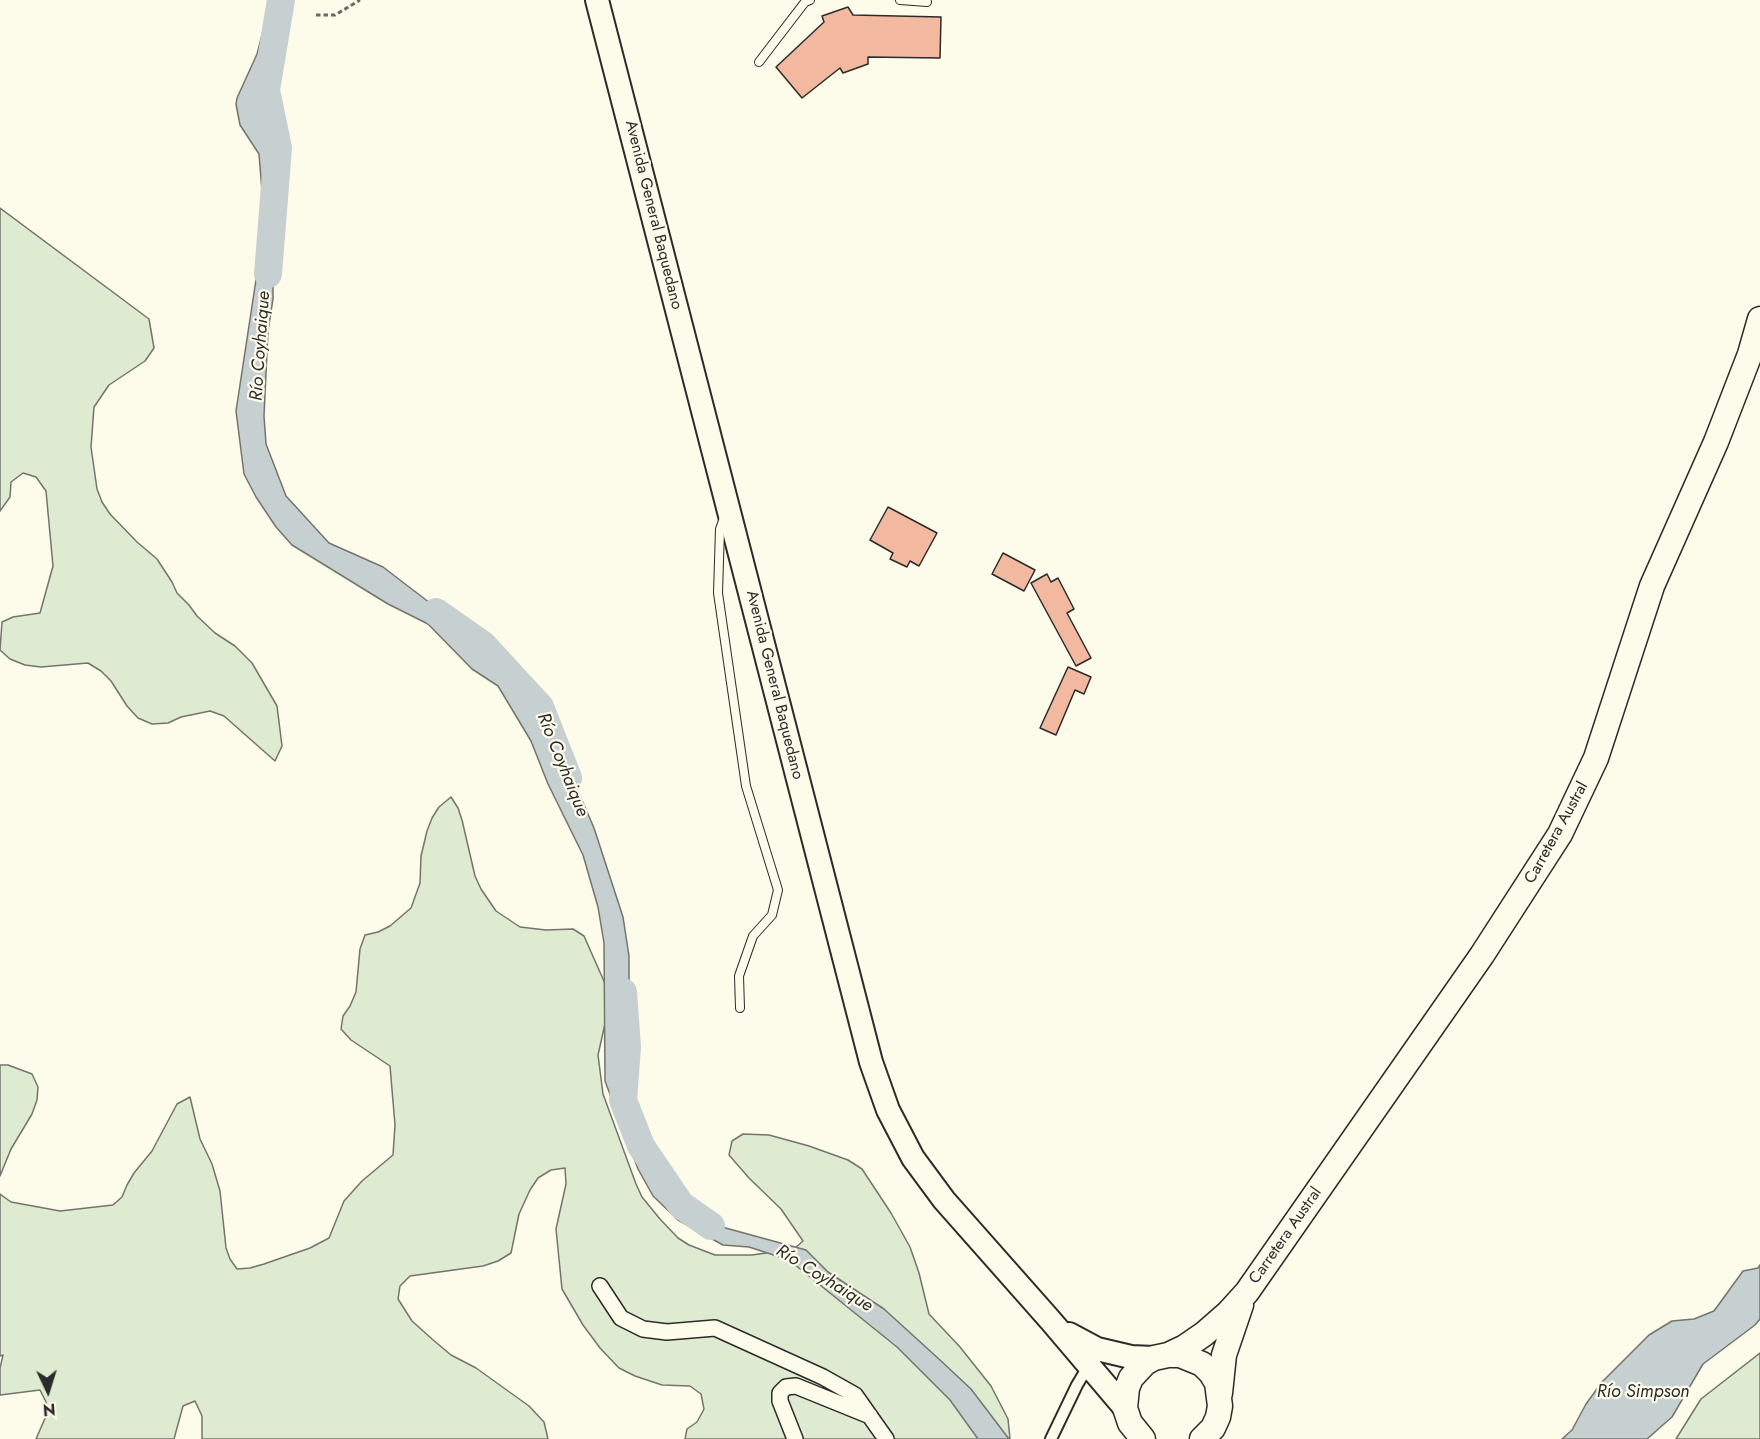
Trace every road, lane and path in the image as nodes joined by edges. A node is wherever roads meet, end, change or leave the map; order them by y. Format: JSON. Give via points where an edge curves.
{"nodes":[{"id":1,"x":360,"y":0,"type":"edge"},
{"id":2,"x":597,"y":0,"type":"edge"},
{"id":3,"x":900,"y":0,"type":"edge"},
{"id":4,"x":807,"y":1,"type":"edge"},
{"id":5,"x":927,"y":2,"type":"dead end"},
{"id":6,"x":316,"y":15,"type":"dead end"},
{"id":7,"x":759,"y":62,"type":"dead end"},
{"id":8,"x":1760,"y":319,"type":"edge"},
{"id":9,"x":729,"y":509,"type":"junction"},
{"id":10,"x":740,"y":1008,"type":"dead end"},
{"id":11,"x":600,"y":1286,"type":"dead end"},
{"id":12,"x":1247,"y":1292,"type":"junction"},
{"id":13,"x":1051,"y":1321,"type":"junction"},
{"id":14,"x":1161,"y":1356,"type":"junction"},
{"id":15,"x":1089,"y":1365,"type":"junction"},
{"id":16,"x":1220,"y":1395,"type":"junction"},
{"id":17,"x":871,"y":1416,"type":"junction"},
{"id":18,"x":1133,"y":1427,"type":"edge"},
{"id":19,"x":795,"y":1439,"type":"edge"},
{"id":20,"x":886,"y":1439,"type":"edge"},
{"id":21,"x":1051,"y":1439,"type":"edge"},
{"id":22,"x":1202,"y":1439,"type":"edge"}],
"edges":[{"from":1,"to":6,"type":"path","via":[[335,15]]},
{"from":2,"to":9,"type":"main road","name":"Avenida General Baquedano"},
{"from":3,"to":5,"type":"lane"},
{"from":4,"to":7,"type":"lane"},
{"from":8,"to":12,"type":"highway","name":"Carretera Austral","via":[[1720,433],[1652,586],[1596,758],[1560,834],[1482,955]]},
{"from":9,"to":10,"type":"lane","via":[[720,529],[718,593],[746,786],[778,890],[771,915],[753,936],[739,976]]},
{"from":9,"to":13,"type":"main road","name":"Avenida General Baquedano","via":[[872,1062],[888,1110],[913,1158],[944,1200]]},
{"from":11,"to":17,"type":"street","via":[[621,1318],[628,1322],[643,1329],[667,1332],[715,1328],[855,1395]]},
{"from":12,"to":14,"type":"highway","name":"Carretera Austral","via":[[1204,1334]]},
{"from":12,"to":16,"type":"highway","name":"Carretera Austral","via":[[1226,1347]]},
{"from":13,"to":14,"type":"main road","name":"Avenida General Baquedano","via":[[1096,1349],[1131,1357]]},
{"from":13,"to":15,"type":"main road","name":"Avenida General Baquedano"},
{"from":14,"to":16,"type":"highway","via":[[1186,1357],[1202,1364]]},
{"from":14,"to":18,"type":"highway","name":"Carretera Austral","via":[[1145,1363],[1131,1378],[1125,1398]]},
{"from":15,"to":18,"type":"main road","name":"Avenida General Baquedano"},
{"from":15,"to":21,"type":"street"},
{"from":16,"to":22,"type":"highway","name":"Carretera Austral","via":[[1218,1417]]},
{"from":17,"to":19,"type":"street","via":[[796,1386],[786,1387],[780,1401]]},
{"from":17,"to":20,"type":"street"}]}
